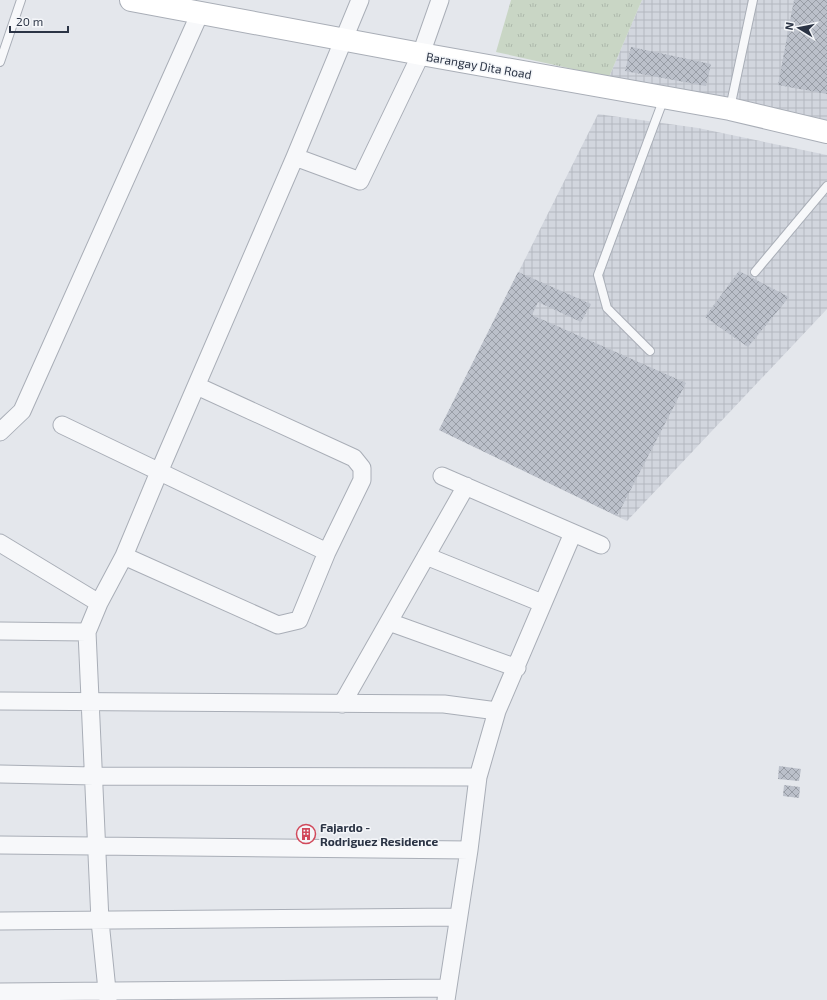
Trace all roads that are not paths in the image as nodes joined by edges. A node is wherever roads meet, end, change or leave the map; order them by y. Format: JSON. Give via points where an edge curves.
{"nodes":[{"id":1,"x":21,"y":0,"type":"edge"},
{"id":2,"x":131,"y":0,"type":"edge"},
{"id":3,"x":360,"y":0,"type":"edge"},
{"id":4,"x":440,"y":0,"type":"edge"},
{"id":5,"x":753,"y":0,"type":"edge"},
{"id":6,"x":200,"y":13,"type":"junction"},
{"id":7,"x":344,"y":39,"type":"junction"},
{"id":8,"x":421,"y":54,"type":"junction"},
{"id":9,"x":0,"y":62,"type":"edge"},
{"id":10,"x":665,"y":97,"type":"junction"},
{"id":11,"x":730,"y":109,"type":"junction"},
{"id":12,"x":827,"y":132,"type":"edge"},
{"id":13,"x":295,"y":157,"type":"junction"},
{"id":14,"x":827,"y":186,"type":"edge"},
{"id":15,"x":755,"y":272,"type":"dead end"},
{"id":16,"x":650,"y":351,"type":"dead end"},
{"id":17,"x":198,"y":386,"type":"junction"},
{"id":18,"x":62,"y":425,"type":"dead end"},
{"id":19,"x":0,"y":432,"type":"edge"},
{"id":20,"x":159,"y":472,"type":"junction"},
{"id":21,"x":442,"y":476,"type":"dead end"},
{"id":22,"x":466,"y":486,"type":"junction"},
{"id":23,"x":573,"y":533,"type":"junction"},
{"id":24,"x":0,"y":543,"type":"edge"},
{"id":25,"x":601,"y":545,"type":"dead end"},
{"id":26,"x":327,"y":552,"type":"junction"},
{"id":27,"x":124,"y":556,"type":"junction"},
{"id":28,"x":426,"y":556,"type":"junction"},
{"id":29,"x":99,"y":603,"type":"junction"},
{"id":30,"x":542,"y":604,"type":"junction"},
{"id":31,"x":389,"y":622,"type":"junction"},
{"id":32,"x":0,"y":631,"type":"edge"},
{"id":33,"x":87,"y":632,"type":"junction"},
{"id":34,"x":517,"y":668,"type":"junction"},
{"id":35,"x":0,"y":702,"type":"edge"},
{"id":36,"x":91,"y":702,"type":"junction"},
{"id":37,"x":342,"y":704,"type":"junction"},
{"id":38,"x":497,"y":711,"type":"junction"},
{"id":39,"x":0,"y":774,"type":"edge"},
{"id":40,"x":94,"y":776,"type":"junction"},
{"id":41,"x":478,"y":777,"type":"junction"},
{"id":42,"x":0,"y":845,"type":"edge"},
{"id":43,"x":97,"y":845,"type":"junction"},
{"id":44,"x":469,"y":850,"type":"junction"},
{"id":45,"x":458,"y":917,"type":"junction"},
{"id":46,"x":0,"y":921,"type":"edge"},
{"id":47,"x":100,"y":921,"type":"junction"},
{"id":48,"x":0,"y":992,"type":"edge"},
{"id":49,"x":447,"y":994,"type":"edge"},
{"id":50,"x":108,"y":996,"type":"edge"}],
"edges":[{"from":1,"to":9,"type":"lane"},
{"from":2,"to":6,"type":"street","name":"Barangay Dita Road"},
{"from":3,"to":7,"type":"street"},
{"from":4,"to":8,"type":"street"},
{"from":5,"to":11,"type":"lane"},
{"from":6,"to":7,"type":"street","name":"Barangay Dita Road"},
{"from":6,"to":19,"type":"street","via":[[22,411]]},
{"from":7,"to":8,"type":"street","name":"Barangay Dita Road"},
{"from":7,"to":13,"type":"street"},
{"from":8,"to":10,"type":"street","name":"Barangay Dita Road"},
{"from":8,"to":13,"type":"street","via":[[360,181]]},
{"from":10,"to":11,"type":"street","name":"Barangay Dita Road"},
{"from":10,"to":16,"type":"lane","via":[[598,275],[607,308]]},
{"from":11,"to":12,"type":"street","name":"Barangay Dita Road"},
{"from":13,"to":17,"type":"street"},
{"from":14,"to":15,"type":"lane"},
{"from":17,"to":20,"type":"street"},
{"from":17,"to":26,"type":"street","via":[[354,458],[362,468],[362,480]]},
{"from":18,"to":20,"type":"street"},
{"from":20,"to":26,"type":"street"},
{"from":20,"to":27,"type":"street"},
{"from":21,"to":22,"type":"street"},
{"from":22,"to":23,"type":"street"},
{"from":22,"to":28,"type":"street"},
{"from":23,"to":25,"type":"street"},
{"from":23,"to":30,"type":"street"},
{"from":24,"to":29,"type":"street"},
{"from":26,"to":27,"type":"street","via":[[299,620],[278,626]]},
{"from":27,"to":29,"type":"street"},
{"from":28,"to":30,"type":"street"},
{"from":28,"to":31,"type":"street"},
{"from":29,"to":33,"type":"street"},
{"from":30,"to":34,"type":"street"},
{"from":31,"to":34,"type":"street"},
{"from":31,"to":37,"type":"street"},
{"from":32,"to":33,"type":"street"},
{"from":33,"to":36,"type":"street"},
{"from":34,"to":38,"type":"street"},
{"from":35,"to":36,"type":"street"},
{"from":36,"to":37,"type":"street"},
{"from":36,"to":40,"type":"street"},
{"from":37,"to":38,"type":"street","via":[[444,704]]},
{"from":38,"to":41,"type":"street"},
{"from":39,"to":40,"type":"street"},
{"from":40,"to":41,"type":"street"},
{"from":40,"to":43,"type":"street"},
{"from":41,"to":44,"type":"street"},
{"from":42,"to":43,"type":"street"},
{"from":43,"to":44,"type":"street"},
{"from":43,"to":47,"type":"street"},
{"from":44,"to":45,"type":"street"},
{"from":45,"to":47,"type":"street"},
{"from":45,"to":49,"type":"street"},
{"from":46,"to":47,"type":"street"},
{"from":47,"to":50,"type":"street"},
{"from":48,"to":50,"type":"street"},
{"from":49,"to":50,"type":"street"}]}
